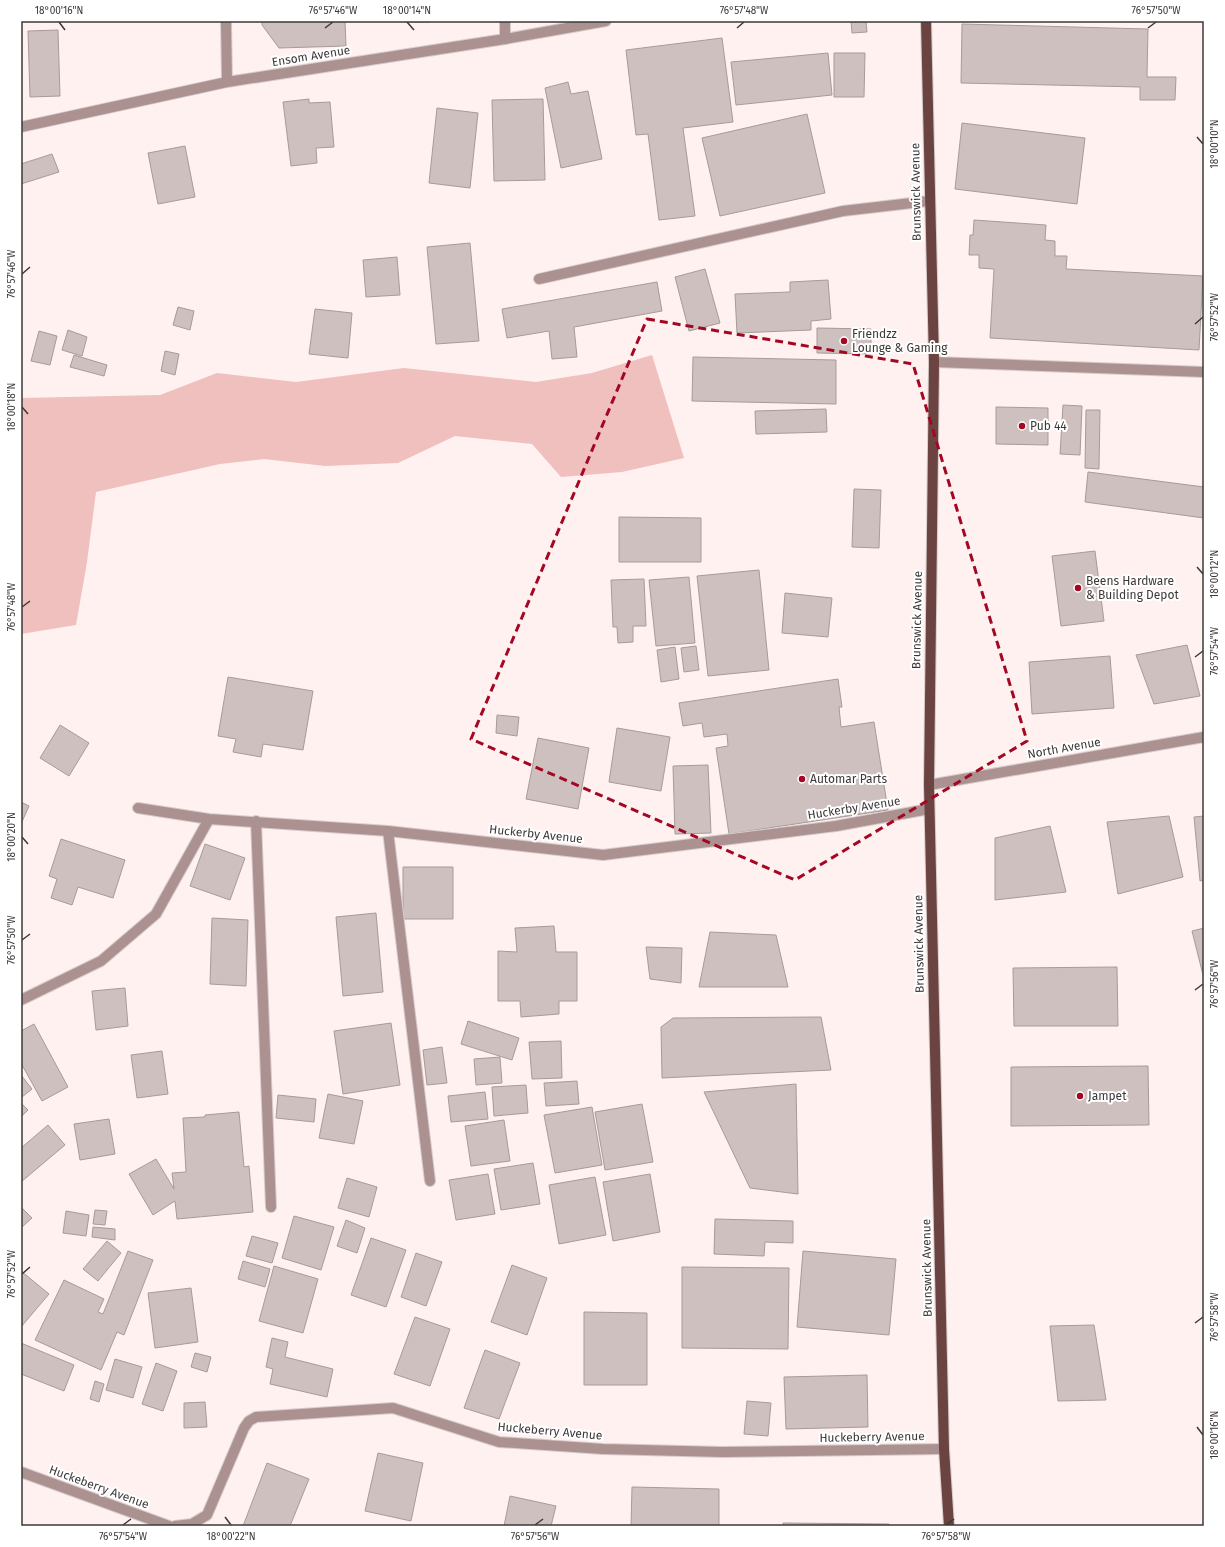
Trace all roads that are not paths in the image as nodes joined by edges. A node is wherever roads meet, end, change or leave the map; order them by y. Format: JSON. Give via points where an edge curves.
{"nodes":[{"id":1,"x":226,"y":21,"type":"edge"},
{"id":2,"x":505,"y":21,"type":"edge"},
{"id":3,"x":606,"y":21,"type":"edge"},
{"id":4,"x":926,"y":21,"type":"edge"},
{"id":5,"x":505,"y":39,"type":"junction"},
{"id":6,"x":227,"y":82,"type":"junction"},
{"id":7,"x":21,"y":127,"type":"edge"},
{"id":8,"x":929,"y":201,"type":"junction"},
{"id":9,"x":539,"y":279,"type":"dead end"},
{"id":10,"x":934,"y":362,"type":"junction"},
{"id":11,"x":1204,"y":372,"type":"edge"},
{"id":12,"x":1204,"y":737,"type":"edge"},
{"id":13,"x":929,"y":785,"type":"junction"},
{"id":14,"x":138,"y":808,"type":"dead end"},
{"id":15,"x":929,"y":808,"type":"junction"},
{"id":16,"x":209,"y":819,"type":"junction"},
{"id":17,"x":256,"y":821,"type":"junction"},
{"id":18,"x":388,"y":831,"type":"junction"},
{"id":19,"x":21,"y":1000,"type":"edge"},
{"id":20,"x":430,"y":1181,"type":"dead end"},
{"id":21,"x":271,"y":1207,"type":"dead end"},
{"id":22,"x":944,"y":1449,"type":"junction"},
{"id":23,"x":21,"y":1472,"type":"edge"},
{"id":24,"x":169,"y":1526,"type":"edge"},
{"id":25,"x":175,"y":1526,"type":"edge"},
{"id":26,"x":949,"y":1526,"type":"edge"}],
"edges":[{"from":1,"to":6,"type":"street"},
{"from":2,"to":5,"type":"street"},
{"from":3,"to":5,"type":"street","name":"Ensom Avenue"},
{"from":4,"to":8,"type":"main road","name":"Brunswick Avenue"},
{"from":5,"to":6,"type":"street","name":"Ensom Avenue"},
{"from":6,"to":7,"type":"street","name":"Ensom Avenue"},
{"from":8,"to":9,"type":"street","via":[[843,211]]},
{"from":8,"to":10,"type":"main road","name":"Brunswick Avenue"},
{"from":10,"to":11,"type":"street"},
{"from":10,"to":13,"type":"main road","name":"Brunswick Avenue"},
{"from":12,"to":13,"type":"street","name":"North Avenue"},
{"from":13,"to":15,"type":"main road","name":"Brunswick Avenue"},
{"from":14,"to":16,"type":"street","name":"Huckerby Avenue"},
{"from":15,"to":18,"type":"street","name":"Huckerby Avenue","via":[[836,826],[603,855]]},
{"from":15,"to":22,"type":"main road","name":"Brunswick Avenue"},
{"from":16,"to":17,"type":"street","name":"Huckerby Avenue"},
{"from":16,"to":19,"type":"street","via":[[156,914],[101,961]]},
{"from":17,"to":18,"type":"street","name":"Huckerby Avenue"},
{"from":17,"to":21,"type":"street"},
{"from":18,"to":20,"type":"street"},
{"from":22,"to":25,"type":"street","name":"Huckeberry Avenue","via":[[722,1452],[603,1449],[499,1442],[393,1408],[256,1417],[244,1428],[207,1515],[192,1524]]},
{"from":22,"to":26,"type":"main road","name":"Brunswick Avenue"},
{"from":23,"to":24,"type":"street","name":"Huckeberry Avenue"}]}
